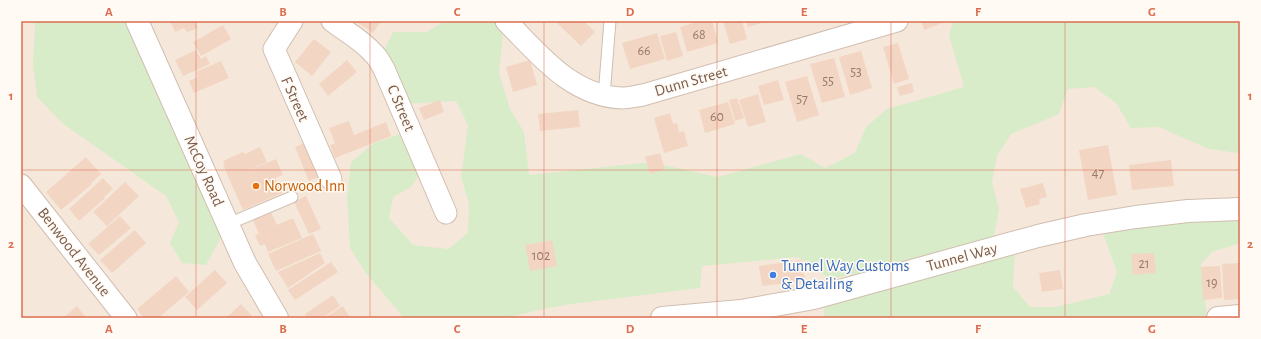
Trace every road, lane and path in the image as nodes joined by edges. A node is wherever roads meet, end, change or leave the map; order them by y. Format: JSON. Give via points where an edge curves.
{"nodes":[{"id":1,"x":137,"y":21,"type":"edge"},
{"id":2,"x":292,"y":21,"type":"edge"},
{"id":3,"x":332,"y":21,"type":"edge"},
{"id":4,"x":506,"y":21,"type":"edge"},
{"id":5,"x":610,"y":21,"type":"edge"},
{"id":6,"x":897,"y":21,"type":"edge"},
{"id":7,"x":604,"y":96,"type":"junction"},
{"id":8,"x":331,"y":179,"type":"dead end"},
{"id":9,"x":21,"y":185,"type":"edge"},
{"id":10,"x":292,"y":197,"type":"dead end"},
{"id":11,"x":1240,"y":209,"type":"edge"},
{"id":12,"x":446,"y":213,"type":"dead end"},
{"id":13,"x":228,"y":224,"type":"junction"},
{"id":14,"x":1240,"y":316,"type":"edge"},
{"id":15,"x":126,"y":318,"type":"edge"},
{"id":16,"x":277,"y":318,"type":"edge"},
{"id":17,"x":662,"y":318,"type":"edge"},
{"id":18,"x":1218,"y":318,"type":"edge"}],
"edges":[{"from":1,"to":13,"type":"street","name":"McCoy Road"},
{"from":2,"to":8,"type":"street","name":"F Street","via":[[274,49]]},
{"from":3,"to":12,"type":"street","name":"C Street","via":[[374,53],[379,60]]},
{"from":4,"to":7,"type":"street","name":"Dunn Street","via":[[570,82],[586,91]]},
{"from":5,"to":7,"type":"lane"},
{"from":6,"to":7,"type":"street","name":"Dunn Street","via":[[643,95],[623,98]]},
{"from":9,"to":15,"type":"street","name":"Benwood Avenue"},
{"from":10,"to":13,"type":"lane"},
{"from":11,"to":17,"type":"street","name":"Tunnel Way","via":[[1188,211],[1086,225],[814,298],[741,310]]},
{"from":13,"to":16,"type":"street","name":"McCoy Road","via":[[245,263]]},
{"from":14,"to":18,"type":"street"}]}
